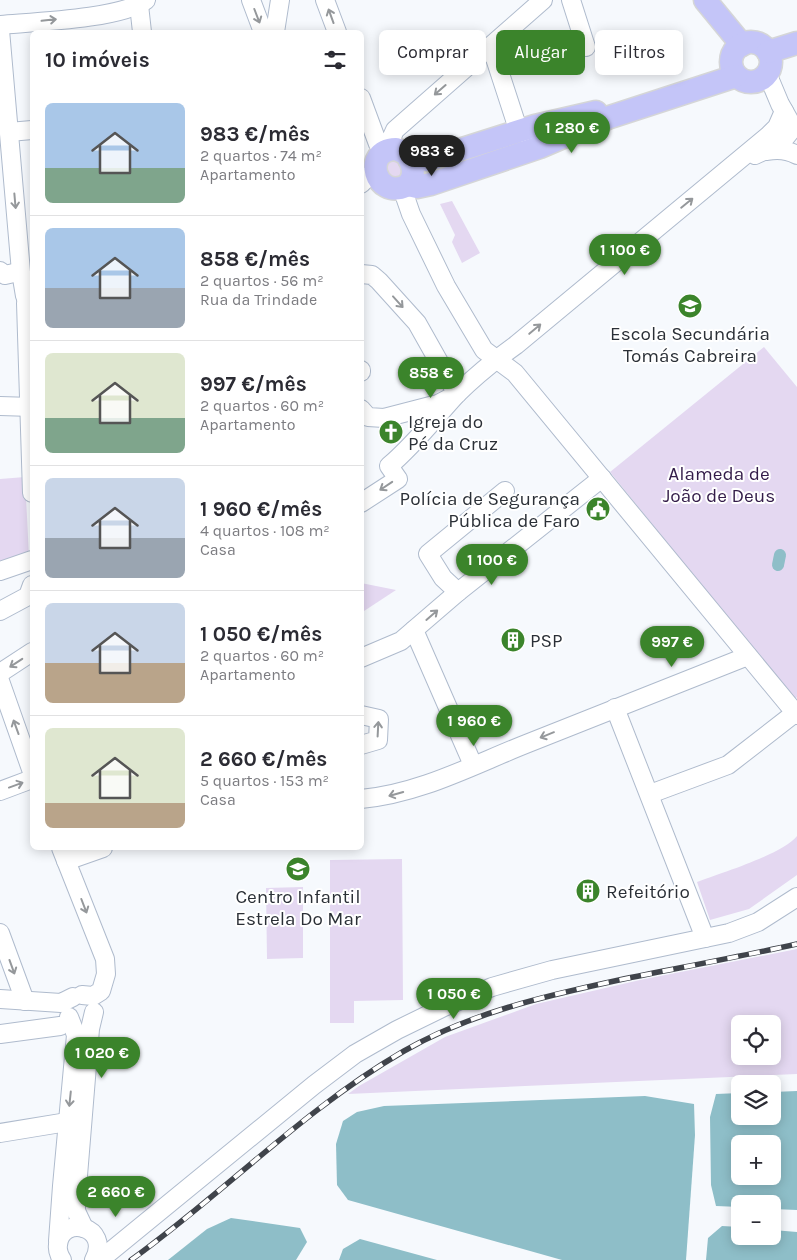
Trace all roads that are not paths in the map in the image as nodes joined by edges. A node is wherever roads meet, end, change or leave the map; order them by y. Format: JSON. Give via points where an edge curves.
{"nodes":[{"id":1,"x":251,"y":0,"type":"edge"},
{"id":2,"x":280,"y":0,"type":"edge"},
{"id":3,"x":325,"y":0,"type":"edge"},
{"id":4,"x":543,"y":0,"type":"edge"},
{"id":5,"x":571,"y":0,"type":"edge"},
{"id":6,"x":704,"y":0,"type":"edge"},
{"id":7,"x":140,"y":2,"type":"edge"},
{"id":8,"x":0,"y":25,"type":"edge"},
{"id":9,"x":0,"y":30,"type":"edge"},
{"id":10,"x":142,"y":30,"type":"edge"},
{"id":11,"x":262,"y":30,"type":"edge"},
{"id":12,"x":275,"y":30,"type":"edge"},
{"id":13,"x":336,"y":30,"type":"edge"},
{"id":14,"x":797,"y":43,"type":"edge"},
{"id":15,"x":491,"y":46,"type":"junction"},
{"id":16,"x":586,"y":47,"type":"dead end"},
{"id":17,"x":797,"y":54,"type":"edge"},
{"id":18,"x":736,"y":61,"type":"junction"},
{"id":19,"x":766,"y":67,"type":"junction"},
{"id":20,"x":364,"y":107,"type":"edge"},
{"id":21,"x":789,"y":121,"type":"edge"},
{"id":22,"x":30,"y":130,"type":"edge"},
{"id":23,"x":9,"y":132,"type":"junction"},
{"id":24,"x":521,"y":143,"type":"junction"},
{"id":25,"x":759,"y":153,"type":"junction"},
{"id":26,"x":797,"y":155,"type":"edge"},
{"id":27,"x":6,"y":165,"type":"edge"},
{"id":28,"x":732,"y":166,"type":"junction"},
{"id":29,"x":384,"y":170,"type":"edge"},
{"id":30,"x":364,"y":274,"type":"edge"},
{"id":31,"x":13,"y":275,"type":"edge"},
{"id":32,"x":28,"y":304,"type":"edge"},
{"id":33,"x":30,"y":356,"type":"edge"},
{"id":34,"x":496,"y":359,"type":"junction"},
{"id":35,"x":457,"y":394,"type":"junction"},
{"id":36,"x":0,"y":406,"type":"edge"},
{"id":37,"x":30,"y":407,"type":"edge"},
{"id":38,"x":364,"y":412,"type":"edge"},
{"id":39,"x":602,"y":478,"type":"junction"},
{"id":40,"x":505,"y":491,"type":"dead end"},
{"id":41,"x":364,"y":501,"type":"edge"},
{"id":42,"x":28,"y":566,"type":"edge"},
{"id":43,"x":0,"y":571,"type":"edge"},
{"id":44,"x":30,"y":590,"type":"edge"},
{"id":45,"x":458,"y":592,"type":"junction"},
{"id":46,"x":0,"y":611,"type":"edge"},
{"id":47,"x":414,"y":630,"type":"junction"},
{"id":48,"x":30,"y":653,"type":"edge"},
{"id":49,"x":748,"y":656,"type":"junction"},
{"id":50,"x":364,"y":657,"type":"edge"},
{"id":51,"x":0,"y":673,"type":"edge"},
{"id":52,"x":0,"y":681,"type":"edge"},
{"id":53,"x":605,"y":712,"type":"junction"},
{"id":54,"x":796,"y":714,"type":"edge"},
{"id":55,"x":364,"y":716,"type":"edge"},
{"id":56,"x":364,"y":744,"type":"edge"},
{"id":57,"x":473,"y":765,"type":"junction"},
{"id":58,"x":30,"y":766,"type":"edge"},
{"id":59,"x":30,"y":780,"type":"edge"},
{"id":60,"x":0,"y":791,"type":"edge"},
{"id":61,"x":650,"y":794,"type":"junction"},
{"id":62,"x":364,"y":799,"type":"edge"},
{"id":63,"x":90,"y":850,"type":"edge"},
{"id":64,"x":64,"y":854,"type":"edge"},
{"id":65,"x":797,"y":897,"type":"edge"},
{"id":66,"x":0,"y":932,"type":"edge"},
{"id":67,"x":705,"y":938,"type":"junction"},
{"id":68,"x":77,"y":996,"type":"junction"},
{"id":69,"x":0,"y":1000,"type":"edge"},
{"id":70,"x":25,"y":1001,"type":"junction"},
{"id":71,"x":94,"y":1012,"type":"junction"},
{"id":72,"x":65,"y":1021,"type":"junction"},
{"id":73,"x":0,"y":1034,"type":"edge"},
{"id":74,"x":84,"y":1106,"type":"junction"},
{"id":75,"x":67,"y":1122,"type":"junction"},
{"id":76,"x":0,"y":1133,"type":"edge"},
{"id":77,"x":81,"y":1141,"type":"junction"},
{"id":78,"x":142,"y":1226,"type":"junction"},
{"id":79,"x":89,"y":1232,"type":"junction"},
{"id":80,"x":58,"y":1241,"type":"junction"},
{"id":81,"x":62,"y":1260,"type":"edge"},
{"id":82,"x":94,"y":1260,"type":"edge"},
{"id":83,"x":100,"y":1260,"type":"edge"}],
"edges":[{"from":1,"to":11,"type":"street","one_way":true},
{"from":2,"to":12,"type":"street"},
{"from":13,"to":3,"type":"street","one_way":true},
{"from":4,"to":15,"type":"street"},
{"from":5,"to":16,"type":"street"},
{"from":6,"to":18,"type":"main road"},
{"from":8,"to":7,"type":"street","one_way":true,"via":[[105,15]]},
{"from":7,"to":10,"type":"street"},
{"from":9,"to":23,"type":"street"},
{"from":14,"to":19,"type":"main road"},
{"from":15,"to":24,"type":"street"},
{"from":15,"to":29,"type":"street","one_way":true},
{"from":17,"to":19,"type":"main road"},
{"from":18,"to":19,"type":"main road","via":[[747,82]]},
{"from":18,"to":19,"type":"main road","via":[[753,43],[759,45]]},
{"from":18,"to":24,"type":"main road","via":[[608,118]]},
{"from":19,"to":21,"type":"street","via":[[771,96]]},
{"from":20,"to":29,"type":"street"},
{"from":21,"to":25,"type":"street","via":[[781,142]]},
{"from":21,"to":28,"type":"street","via":[[777,126]]},
{"from":22,"to":23,"type":"street"},
{"from":23,"to":27,"type":"street"},
{"from":24,"to":29,"type":"main road","via":[[418,187]]},
{"from":24,"to":29,"type":"main road","via":[[428,160],[409,159],[413,176]]},
{"from":25,"to":26,"type":"street","via":[[774,149]]},
{"from":25,"to":28,"type":"street"},
{"from":27,"to":31,"type":"street","one_way":true},
{"from":34,"to":28,"type":"street","one_way":true},
{"from":29,"to":34,"type":"street","via":[[395,198],[411,214],[446,286],[484,350]]},
{"from":30,"to":35,"type":"street","one_way":true,"via":[[372,275],[379,281],[417,323]]},
{"from":31,"to":32,"type":"street"},
{"from":32,"to":33,"type":"street"},
{"from":34,"to":35,"type":"street"},
{"from":34,"to":39,"type":"street","via":[[514,373]]},
{"from":35,"to":38,"type":"street","via":[[438,404],[384,418],[368,417]]},
{"from":35,"to":41,"type":"street","one_way":true,"via":[[404,454],[389,466],[398,479]]},
{"from":36,"to":37,"type":"street"},
{"from":39,"to":45,"type":"street"},
{"from":39,"to":49,"type":"street"},
{"from":40,"to":45,"type":"street","via":[[428,554],[443,578]]},
{"from":42,"to":43,"type":"street"},
{"from":44,"to":46,"type":"street","via":[[28,596]]},
{"from":47,"to":45,"type":"street","one_way":true},
{"from":47,"to":50,"type":"street","via":[[401,641]]},
{"from":47,"to":57,"type":"street"},
{"from":48,"to":51,"type":"street","one_way":true},
{"from":49,"to":53,"type":"street"},
{"from":49,"to":54,"type":"street"},
{"from":58,"to":52,"type":"street","one_way":true},
{"from":53,"to":57,"type":"street","one_way":true},
{"from":53,"to":61,"type":"street"},
{"from":54,"to":61,"type":"street","via":[[728,765]]},
{"from":56,"to":55,"type":"street","one_way":true,"via":[[378,740],[379,719]]},
{"from":57,"to":62,"type":"street","one_way":true,"via":[[416,788],[385,797]]},
{"from":60,"to":59,"type":"street","one_way":true},
{"from":61,"to":67,"type":"street"},
{"from":63,"to":64,"type":"street"},
{"from":64,"to":68,"type":"street","one_way":true,"via":[[105,959],[106,974],[101,992],[93,996]]},
{"from":65,"to":67,"type":"street","via":[[758,922]]},
{"from":66,"to":70,"type":"street","one_way":true},
{"from":67,"to":78,"type":"street","via":[[552,970],[492,987],[397,1030],[355,1054],[317,1082]]},
{"from":68,"to":70,"type":"street","via":[[61,1002]]},
{"from":68,"to":71,"type":"street","via":[[90,999]]},
{"from":68,"to":72,"type":"street","via":[[66,1008]]},
{"from":69,"to":70,"type":"street"},
{"from":71,"to":72,"type":"street","via":[[86,1022]]},
{"from":71,"to":74,"type":"street"},
{"from":72,"to":73,"type":"street"},
{"from":72,"to":75,"type":"street","one_way":true,"via":[[76,1035]]},
{"from":74,"to":75,"type":"street","via":[[75,1120]]},
{"from":74,"to":77,"type":"street"},
{"from":75,"to":76,"type":"street"},
{"from":75,"to":77,"type":"street","via":[[75,1124]]},
{"from":75,"to":80,"type":"street"},
{"from":77,"to":79,"type":"street","via":[[76,1211]]},
{"from":78,"to":79,"type":"street","via":[[119,1235]]},
{"from":78,"to":83,"type":"street"},
{"from":79,"to":80,"type":"street","via":[[70,1228]]},
{"from":79,"to":82,"type":"street","via":[[98,1244]]},
{"from":80,"to":81,"type":"street","via":[[57,1249]]}]}
